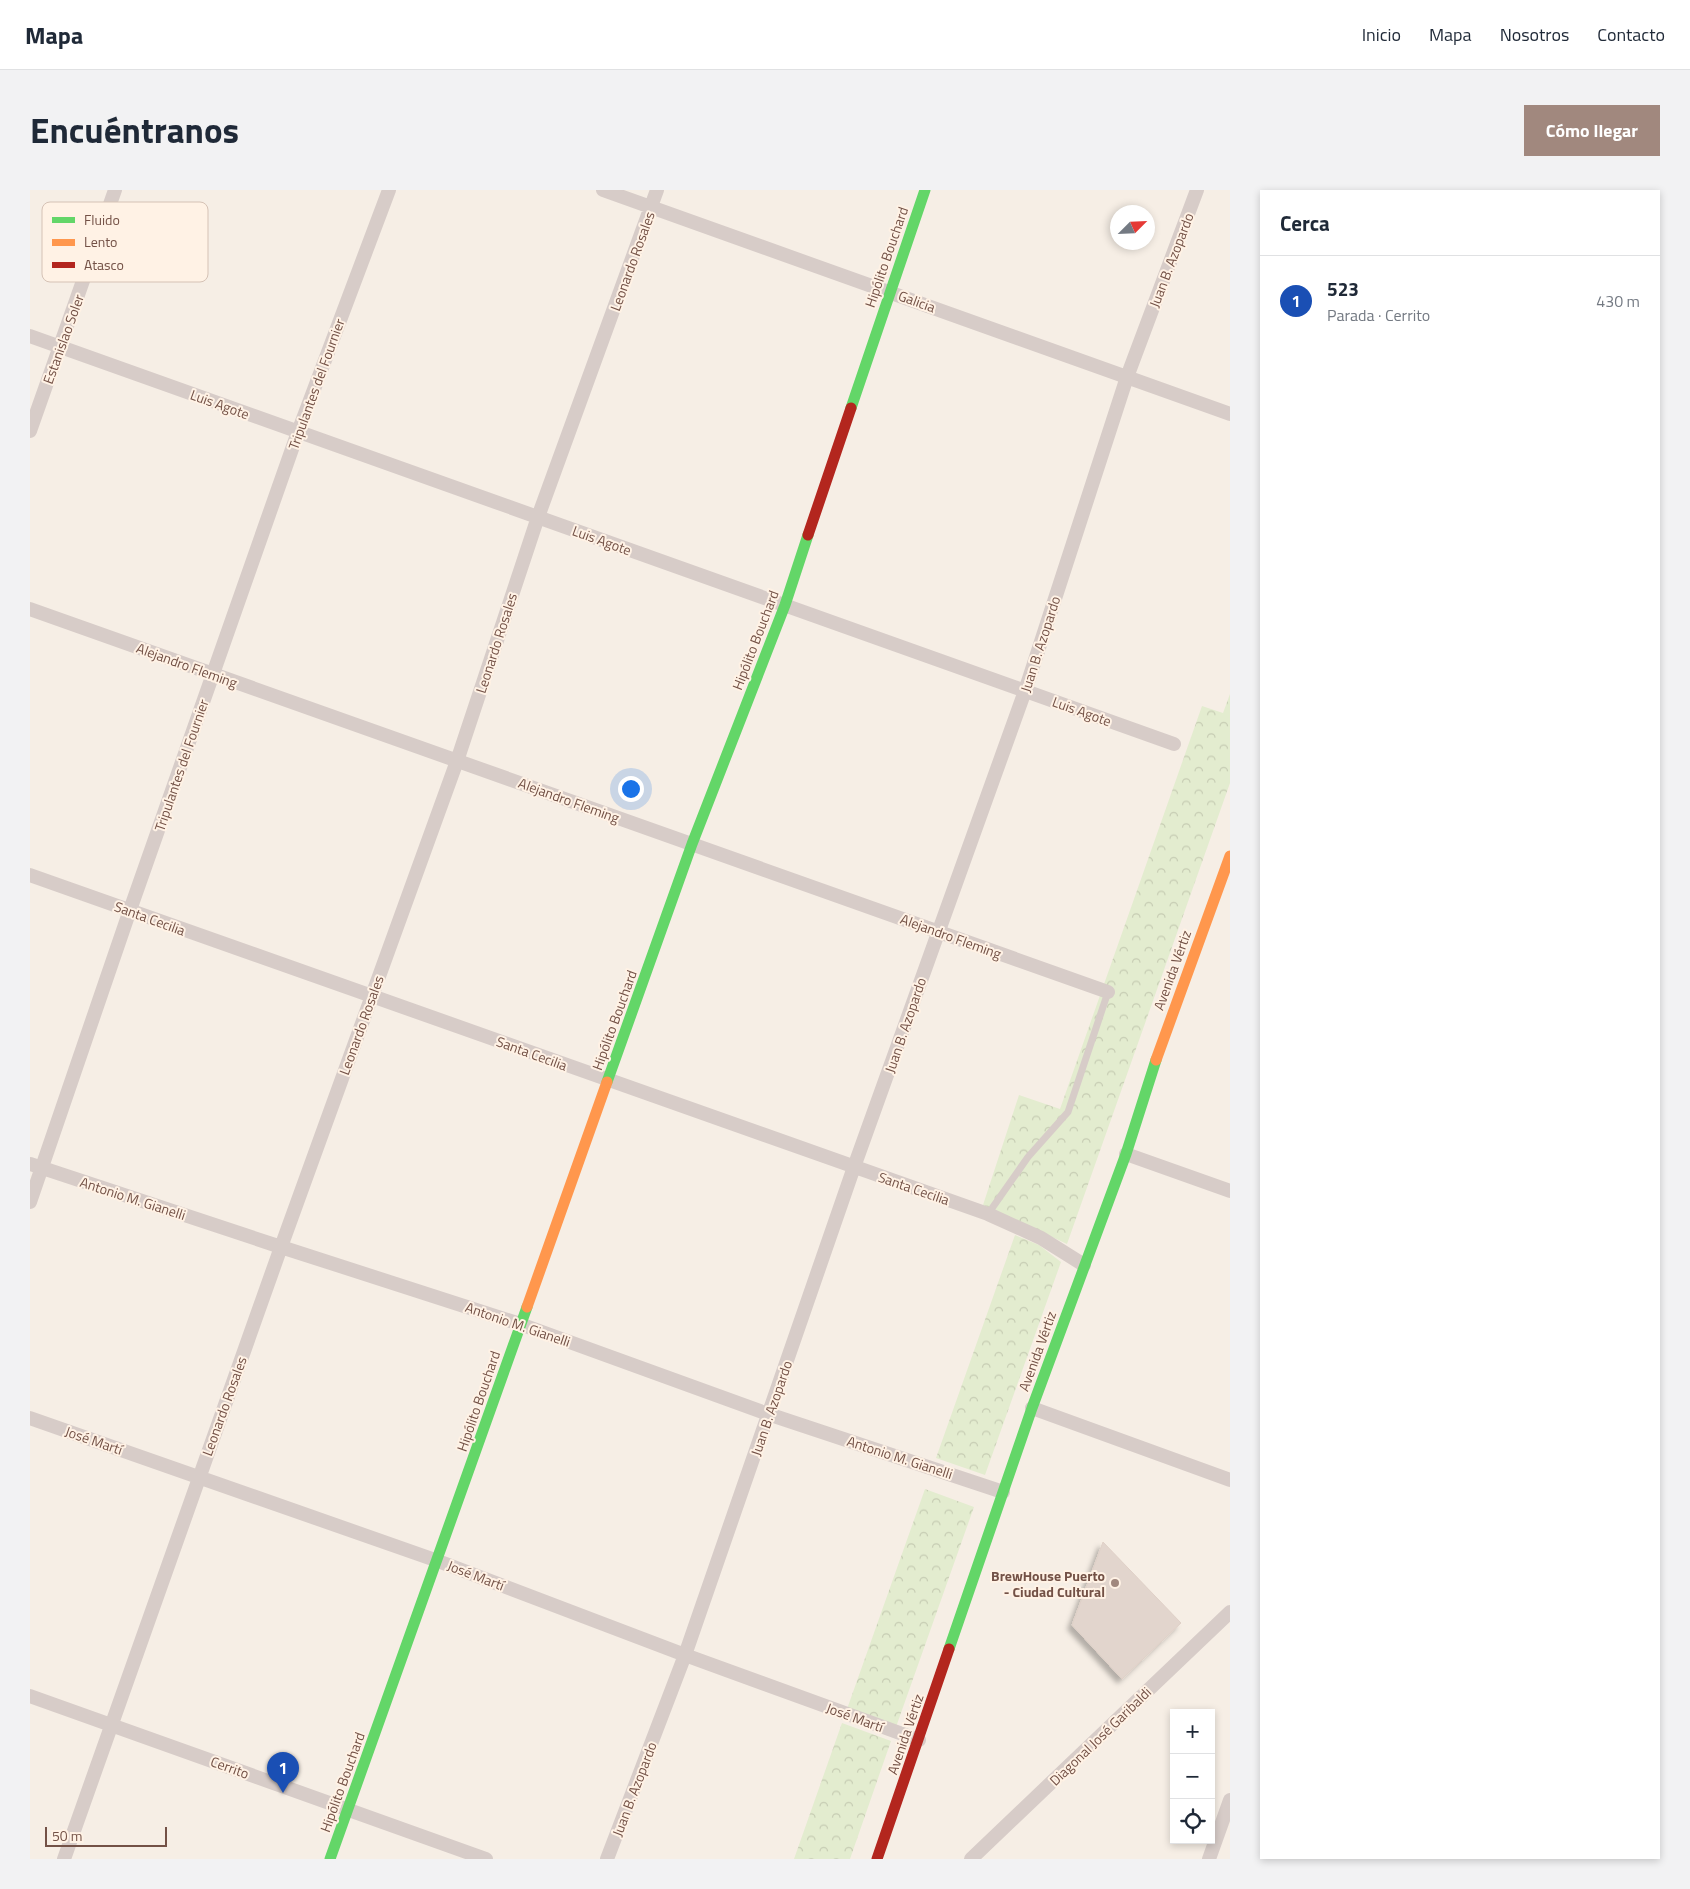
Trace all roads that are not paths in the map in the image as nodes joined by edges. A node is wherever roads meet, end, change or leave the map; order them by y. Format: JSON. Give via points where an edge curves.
{"nodes":[{"id":1,"x":116,"y":190,"type":"edge"},
{"id":2,"x":388,"y":190,"type":"edge"},
{"id":3,"x":603,"y":190,"type":"edge"},
{"id":4,"x":657,"y":190,"type":"edge"},
{"id":5,"x":925,"y":190,"type":"edge"},
{"id":6,"x":1197,"y":190,"type":"edge"},
{"id":7,"x":112,"y":202,"type":"edge"},
{"id":8,"x":652,"y":206,"type":"junction"},
{"id":9,"x":83,"y":282,"type":"edge"},
{"id":10,"x":889,"y":292,"type":"junction"},
{"id":11,"x":30,"y":336,"type":"edge"},
{"id":12,"x":60,"y":346,"type":"junction"},
{"id":13,"x":1127,"y":377,"type":"junction"},
{"id":14,"x":1230,"y":414,"type":"edge"},
{"id":15,"x":30,"y":431,"type":"edge"},
{"id":16,"x":298,"y":432,"type":"junction"},
{"id":17,"x":538,"y":517,"type":"junction"},
{"id":18,"x":785,"y":605,"type":"junction"},
{"id":19,"x":30,"y":609,"type":"edge"},
{"id":20,"x":213,"y":674,"type":"junction"},
{"id":21,"x":1025,"y":691,"type":"junction"},
{"id":22,"x":1174,"y":744,"type":"dead end"},
{"id":23,"x":457,"y":761,"type":"junction"},
{"id":24,"x":692,"y":844,"type":"junction"},
{"id":25,"x":1229,"y":860,"type":"edge"},
{"id":26,"x":30,"y":875,"type":"edge"},
{"id":27,"x":130,"y":910,"type":"junction"},
{"id":28,"x":938,"y":931,"type":"junction"},
{"id":29,"x":1108,"y":992,"type":"joint"},
{"id":30,"x":372,"y":996,"type":"junction"},
{"id":31,"x":608,"y":1080,"type":"junction"},
{"id":32,"x":1126,"y":1154,"type":"junction"},
{"id":33,"x":36,"y":1166,"type":"edge"},
{"id":34,"x":854,"y":1167,"type":"junction"},
{"id":35,"x":1230,"y":1191,"type":"edge"},
{"id":36,"x":30,"y":1202,"type":"edge"},
{"id":37,"x":988,"y":1214,"type":"junction"},
{"id":38,"x":280,"y":1247,"type":"junction"},
{"id":39,"x":1084,"y":1264,"type":"junction"},
{"id":40,"x":520,"y":1324,"type":"junction"},
{"id":41,"x":1032,"y":1408,"type":"junction"},
{"id":42,"x":768,"y":1414,"type":"junction"},
{"id":43,"x":30,"y":1418,"type":"edge"},
{"id":44,"x":199,"y":1477,"type":"junction"},
{"id":45,"x":1230,"y":1480,"type":"edge"},
{"id":46,"x":1003,"y":1492,"type":"junction"},
{"id":47,"x":438,"y":1561,"type":"junction"},
{"id":48,"x":1230,"y":1612,"type":"edge"},
{"id":49,"x":685,"y":1655,"type":"junction"},
{"id":50,"x":30,"y":1696,"type":"edge"},
{"id":51,"x":111,"y":1725,"type":"junction"},
{"id":52,"x":919,"y":1740,"type":"junction"},
{"id":53,"x":1230,"y":1800,"type":"edge"},
{"id":54,"x":348,"y":1810,"type":"junction"},
{"id":55,"x":64,"y":1859,"type":"edge"},
{"id":56,"x":330,"y":1859,"type":"edge"},
{"id":57,"x":486,"y":1859,"type":"edge"},
{"id":58,"x":607,"y":1859,"type":"edge"},
{"id":59,"x":877,"y":1859,"type":"edge"},
{"id":60,"x":971,"y":1859,"type":"edge"},
{"id":61,"x":1209,"y":1859,"type":"edge"}],
"edges":[{"from":1,"to":7,"type":"street","name":"Estanislao Soler"},
{"from":2,"to":16,"type":"street","name":"Tripulantes del Fournier"},
{"from":3,"to":8,"type":"street","name":"Galicia"},
{"from":4,"to":8,"type":"street","name":"Leonardo Rosales"},
{"from":5,"to":10,"type":"street","name":"Hipólito Bouchard"},
{"from":6,"to":13,"type":"street","name":"Juan B. Azopardo"},
{"from":8,"to":10,"type":"street","name":"Galicia"},
{"from":8,"to":17,"type":"street","name":"Leonardo Rosales"},
{"from":9,"to":12,"type":"street","name":"Estanislao Soler"},
{"from":10,"to":13,"type":"street","name":"Galicia"},
{"from":10,"to":18,"type":"street","name":"Hipólito Bouchard"},
{"from":11,"to":12,"type":"street","name":"Luis Agote"},
{"from":12,"to":15,"type":"street","name":"Estanislao Soler"},
{"from":12,"to":16,"type":"street","name":"Luis Agote"},
{"from":13,"to":14,"type":"street","name":"Galicia"},
{"from":13,"to":21,"type":"street","name":"Juan B. Azopardo"},
{"from":16,"to":17,"type":"street","name":"Luis Agote"},
{"from":16,"to":20,"type":"street","name":"Tripulantes del Fournier"},
{"from":17,"to":18,"type":"street","name":"Luis Agote"},
{"from":17,"to":23,"type":"street","name":"Leonardo Rosales"},
{"from":18,"to":21,"type":"street","name":"Luis Agote"},
{"from":18,"to":24,"type":"street","name":"Hipólito Bouchard"},
{"from":19,"to":20,"type":"street","name":"Alejandro Fleming"},
{"from":20,"to":23,"type":"street","name":"Alejandro Fleming"},
{"from":20,"to":27,"type":"street","name":"Tripulantes del Fournier"},
{"from":21,"to":22,"type":"street","name":"Luis Agote"},
{"from":21,"to":28,"type":"street","name":"Juan B. Azopardo"},
{"from":23,"to":24,"type":"street","name":"Alejandro Fleming"},
{"from":23,"to":30,"type":"street","name":"Leonardo Rosales"},
{"from":24,"to":28,"type":"street","name":"Alejandro Fleming"},
{"from":24,"to":31,"type":"street","name":"Hipólito Bouchard"},
{"from":25,"to":32,"type":"street","name":"Avenida Vértiz","via":[[1158,1053]]},
{"from":26,"to":27,"type":"street","name":"Santa Cecilia"},
{"from":27,"to":30,"type":"street","name":"Santa Cecilia"},
{"from":27,"to":33,"type":"street","name":"Tripulantes del Fournier"},
{"from":28,"to":29,"type":"street","name":"Alejandro Fleming"},
{"from":28,"to":34,"type":"street","name":"Juan B. Azopardo"},
{"from":29,"to":37,"type":"lane","via":[[1068,1112],[1028,1157]]},
{"from":30,"to":31,"type":"street","name":"Santa Cecilia"},
{"from":30,"to":38,"type":"street","name":"Leonardo Rosales"},
{"from":31,"to":34,"type":"street","name":"Santa Cecilia"},
{"from":31,"to":40,"type":"street","name":"Hipólito Bouchard"},
{"from":32,"to":35,"type":"street"},
{"from":32,"to":39,"type":"street","name":"Avenida Vértiz"},
{"from":33,"to":36,"type":"street","name":"Tripulantes del Fournier"},
{"from":33,"to":38,"type":"street","name":"Antonio M. Gianelli"},
{"from":34,"to":37,"type":"street","name":"Santa Cecilia"},
{"from":34,"to":42,"type":"street","name":"Juan B. Azopardo"},
{"from":37,"to":39,"type":"street","name":"Santa Cecilia","via":[[1041,1238]]},
{"from":38,"to":40,"type":"street","name":"Antonio M. Gianelli"},
{"from":38,"to":44,"type":"street","name":"Leonardo Rosales"},
{"from":39,"to":41,"type":"street","name":"Avenida Vértiz"},
{"from":40,"to":42,"type":"street","name":"Antonio M. Gianelli"},
{"from":40,"to":47,"type":"street","name":"Hipólito Bouchard"},
{"from":41,"to":45,"type":"street"},
{"from":41,"to":46,"type":"street","name":"Avenida Vértiz"},
{"from":42,"to":46,"type":"street","name":"Antonio M. Gianelli"},
{"from":42,"to":49,"type":"street","name":"Juan B. Azopardo"},
{"from":43,"to":44,"type":"street","name":"José Martí"},
{"from":44,"to":47,"type":"street","name":"José Martí"},
{"from":44,"to":51,"type":"street","name":"Leonardo Rosales"},
{"from":46,"to":52,"type":"street","name":"Avenida Vértiz"},
{"from":47,"to":49,"type":"street","name":"José Martí"},
{"from":47,"to":54,"type":"street","name":"Hipólito Bouchard"},
{"from":48,"to":60,"type":"street","name":"Diagonal José Garibaldi"},
{"from":49,"to":52,"type":"street","name":"José Martí"},
{"from":49,"to":58,"type":"street","name":"Juan B. Azopardo"},
{"from":50,"to":51,"type":"street","name":"Cerrito"},
{"from":51,"to":54,"type":"street","name":"Cerrito"},
{"from":51,"to":55,"type":"street","name":"Leonardo Rosales"},
{"from":52,"to":59,"type":"street","name":"Avenida Vértiz"},
{"from":53,"to":61,"type":"street"},
{"from":54,"to":56,"type":"street","name":"Hipólito Bouchard"},
{"from":54,"to":57,"type":"street","name":"Cerrito"}]}
